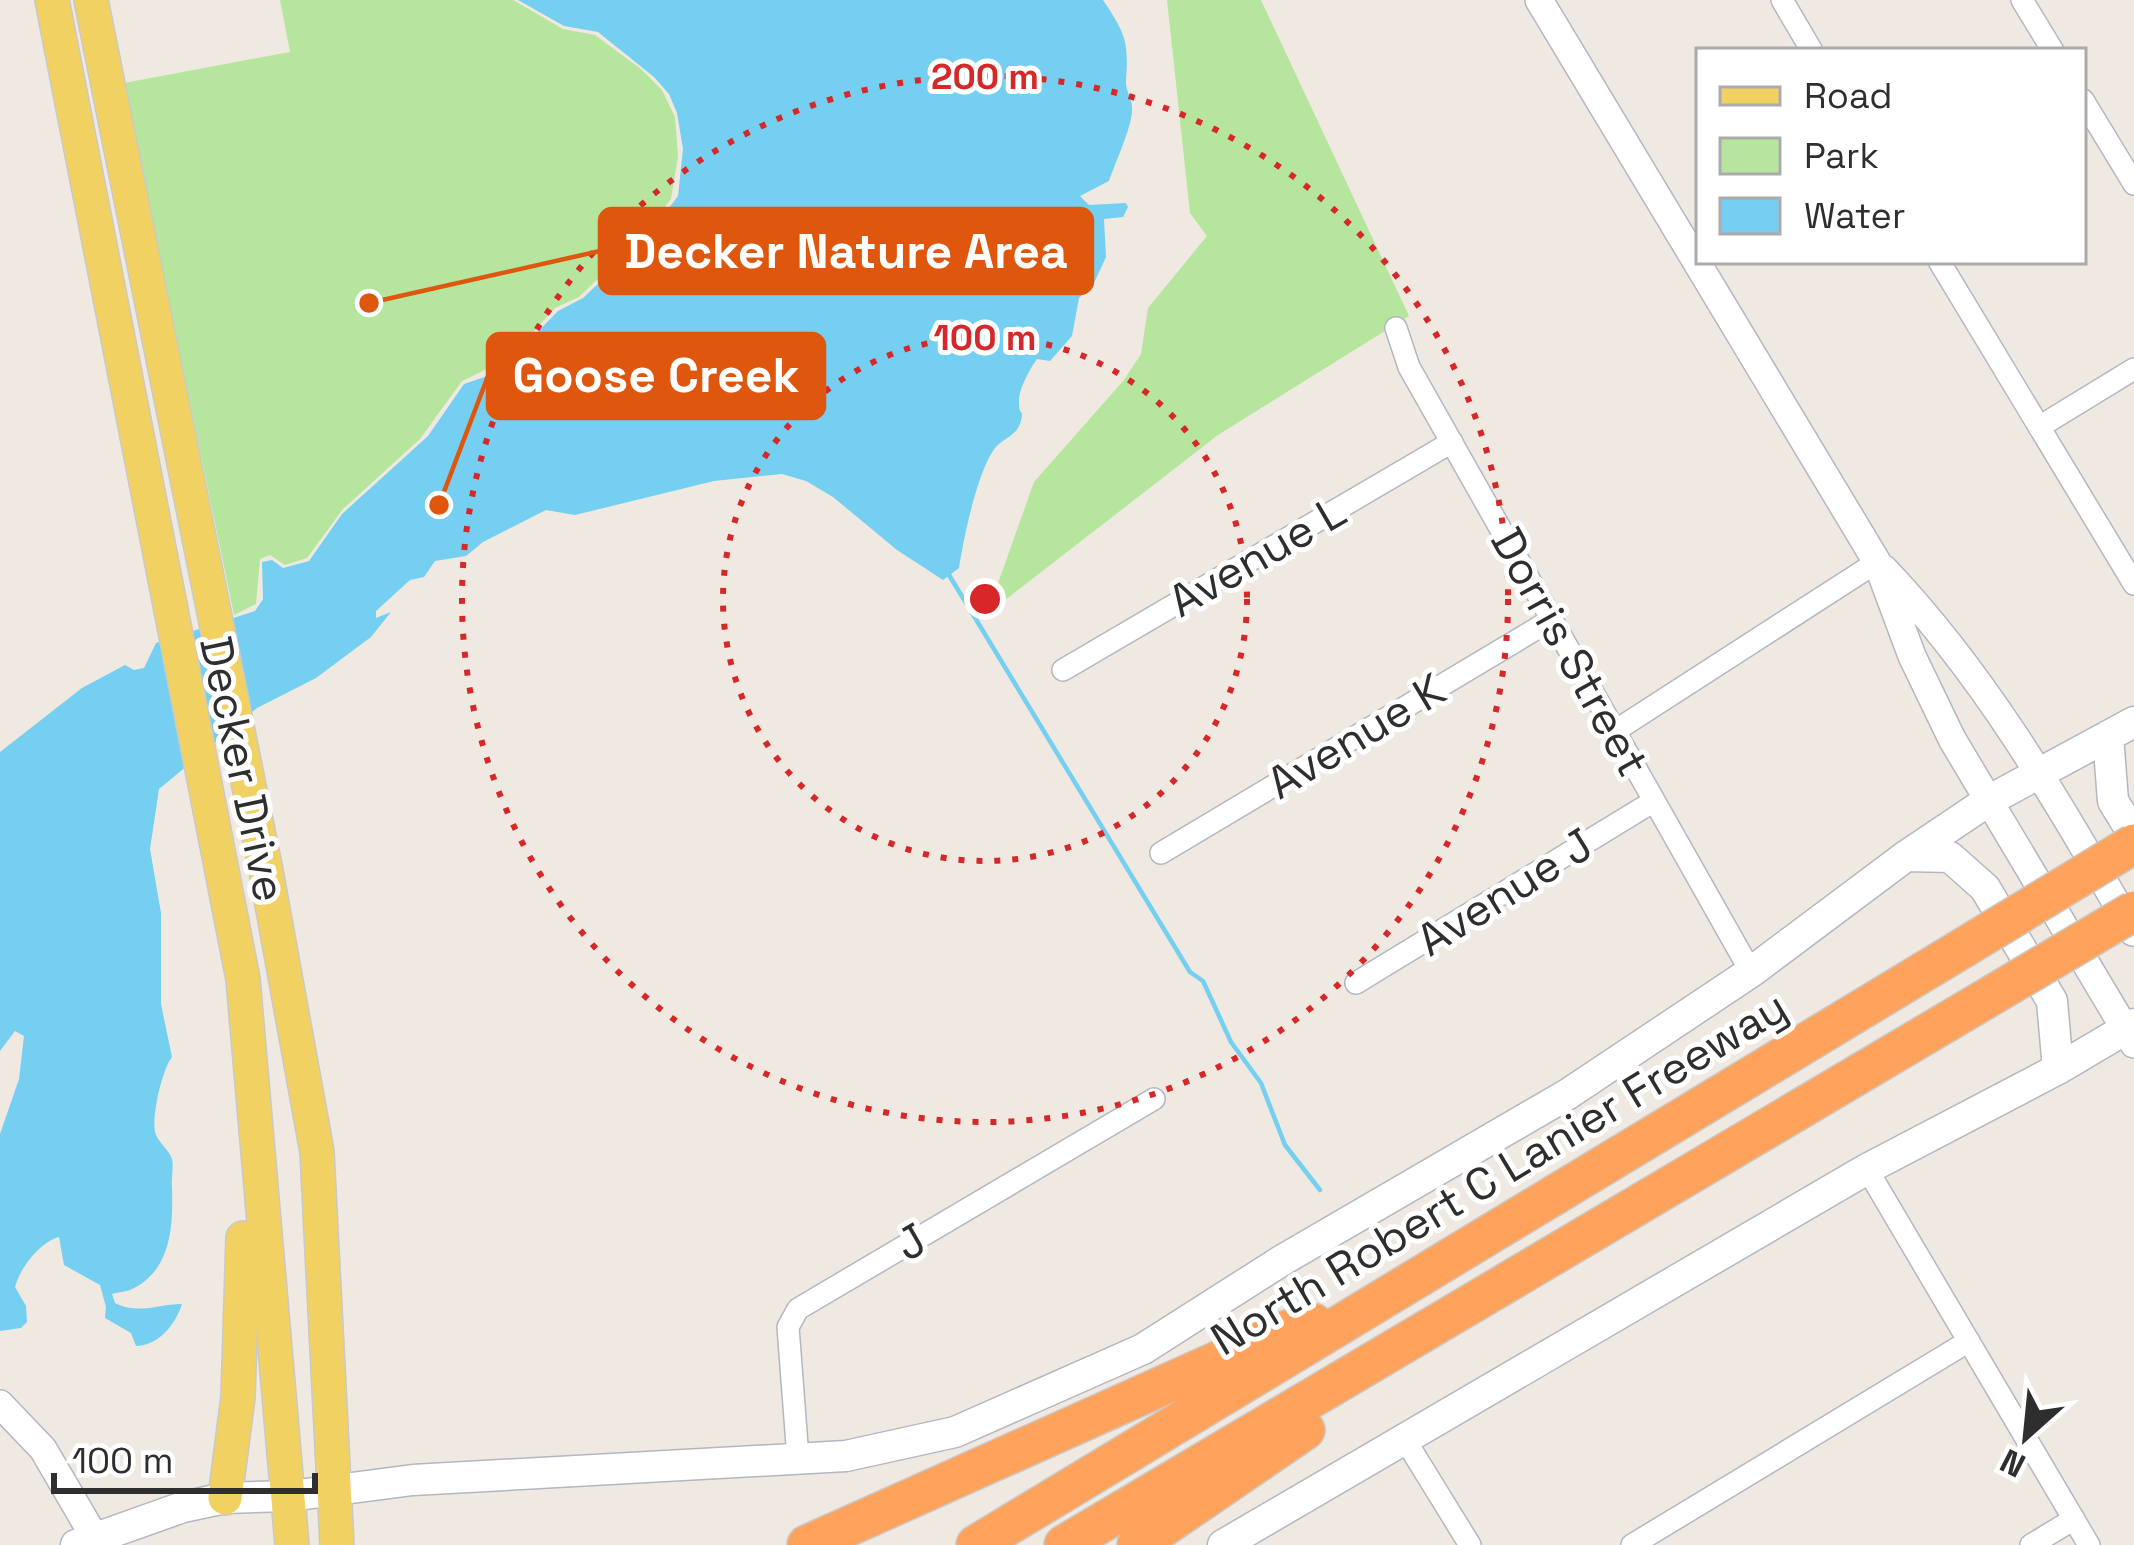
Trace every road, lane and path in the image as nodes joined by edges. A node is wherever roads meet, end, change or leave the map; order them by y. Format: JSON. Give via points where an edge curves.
{"nodes":[{"id":1,"x":52,"y":0,"type":"edge"},
{"id":2,"x":91,"y":0,"type":"edge"},
{"id":3,"x":1539,"y":0,"type":"edge"},
{"id":4,"x":1781,"y":0,"type":"edge"},
{"id":5,"x":2022,"y":0,"type":"edge"},
{"id":6,"x":1810,"y":48,"type":"edge"},
{"id":7,"x":2051,"y":48,"type":"edge"},
{"id":8,"x":2086,"y":105,"type":"edge"},
{"id":9,"x":2134,"y":184,"type":"edge"},
{"id":10,"x":1696,"y":261,"type":"edge"},
{"id":11,"x":1698,"y":264,"type":"edge"},
{"id":12,"x":1941,"y":264,"type":"edge"},
{"id":13,"x":1396,"y":328,"type":"dead end"},
{"id":14,"x":2134,"y":369,"type":"edge"},
{"id":15,"x":2039,"y":427,"type":"junction"},
{"id":16,"x":1452,"y":442,"type":"junction"},
{"id":17,"x":1877,"y":562,"type":"junction"},
{"id":18,"x":2134,"y":584,"type":"edge"},
{"id":19,"x":1551,"y":620,"type":"junction"},
{"id":20,"x":1063,"y":670,"type":"dead end"},
{"id":21,"x":2121,"y":729,"type":"edge"},
{"id":22,"x":1615,"y":731,"type":"junction"},
{"id":23,"x":2041,"y":772,"type":"junction"},
{"id":24,"x":1654,"y":801,"type":"junction"},
{"id":25,"x":1988,"y":801,"type":"junction"},
{"id":26,"x":2134,"y":835,"type":"edge"},
{"id":27,"x":2134,"y":844,"type":"edge"},
{"id":28,"x":1161,"y":853,"type":"dead end"},
{"id":29,"x":1906,"y":856,"type":"junction"},
{"id":30,"x":2124,"y":924,"type":"edge"},
{"id":31,"x":1751,"y":973,"type":"junction"},
{"id":32,"x":243,"y":979,"type":"junction"},
{"id":33,"x":1357,"y":983,"type":"dead end"},
{"id":34,"x":2130,"y":1033,"type":"edge"},
{"id":35,"x":2058,"y":1069,"type":"junction"},
{"id":36,"x":1154,"y":1099,"type":"dead end"},
{"id":37,"x":1867,"y":1168,"type":"junction"},
{"id":38,"x":1490,"y":1296,"type":"junction"},
{"id":39,"x":1364,"y":1308,"type":"junction"},
{"id":40,"x":1969,"y":1341,"type":"junction"},
{"id":41,"x":0,"y":1404,"type":"edge"},
{"id":42,"x":1405,"y":1438,"type":"junction"},
{"id":43,"x":798,"y":1458,"type":"junction"},
{"id":44,"x":334,"y":1490,"type":"junction"},
{"id":45,"x":290,"y":1496,"type":"junction"},
{"id":46,"x":225,"y":1498,"type":"junction"},
{"id":47,"x":2074,"y":1519,"type":"junction"},
{"id":48,"x":85,"y":1541,"type":"edge"},
{"id":49,"x":292,"y":1545,"type":"edge"},
{"id":50,"x":337,"y":1545,"type":"edge"},
{"id":51,"x":807,"y":1545,"type":"edge"},
{"id":52,"x":976,"y":1545,"type":"edge"},
{"id":53,"x":1064,"y":1545,"type":"edge"},
{"id":54,"x":1136,"y":1545,"type":"edge"},
{"id":55,"x":1223,"y":1545,"type":"edge"},
{"id":56,"x":1470,"y":1545,"type":"edge"},
{"id":57,"x":1632,"y":1545,"type":"edge"},
{"id":58,"x":2031,"y":1545,"type":"edge"},
{"id":59,"x":2089,"y":1545,"type":"edge"}],
"edges":[{"from":1,"to":32,"type":"main road","name":"Decker Drive"},
{"from":2,"to":44,"type":"main road","name":"Decker Drive","via":[[317,1152]]},
{"from":3,"to":10,"type":"street"},
{"from":4,"to":6,"type":"street"},
{"from":5,"to":7,"type":"street"},
{"from":8,"to":9,"type":"street"},
{"from":11,"to":17,"type":"street"},
{"from":12,"to":15,"type":"street"},
{"from":13,"to":16,"type":"street","name":"Dorris Street","via":[[1408,368]]},
{"from":14,"to":15,"type":"street"},
{"from":15,"to":18,"type":"street"},
{"from":16,"to":19,"type":"street","name":"Dorris Street"},
{"from":16,"to":20,"type":"street","name":"Avenue L"},
{"from":17,"to":22,"type":"street"},
{"from":17,"to":23,"type":"street","via":[[1984,687]]},
{"from":17,"to":25,"type":"street","via":[[1912,656]]},
{"from":19,"to":22,"type":"street","name":"Dorris Street"},
{"from":19,"to":28,"type":"street","name":"Avenue K"},
{"from":21,"to":23,"type":"main road"},
{"from":21,"to":26,"type":"main road","via":[[2113,801]]},
{"from":22,"to":24,"type":"street","name":"Dorris Street"},
{"from":23,"to":25,"type":"main road"},
{"from":23,"to":30,"type":"street"},
{"from":24,"to":31,"type":"street","name":"Dorris Street"},
{"from":24,"to":33,"type":"street","name":"Avenue J"},
{"from":25,"to":29,"type":"main road"},
{"from":25,"to":34,"type":"street"},
{"from":27,"to":39,"type":"highway","name":"North Robert C Lanier Freeway","bridge":true},
{"from":29,"to":31,"type":"main road"},
{"from":29,"to":35,"type":"main road","via":[[1949,857],[1985,888],[2052,1000]]},
{"from":30,"to":38,"type":"highway","bridge":true},
{"from":31,"to":43,"type":"main road","via":[[1568,1094],[1143,1349],[955,1432]]},
{"from":32,"to":45,"type":"main road","name":"Decker Drive"},
{"from":32,"to":46,"type":"main road","via":[[236,1093],[244,1274]]},
{"from":34,"to":35,"type":"main road"},
{"from":35,"to":37,"type":"main road"},
{"from":36,"to":43,"type":"street","name":"J","via":[[798,1309],[788,1327]]},
{"from":37,"to":40,"type":"street"},
{"from":37,"to":42,"type":"main road"},
{"from":38,"to":53,"type":"highway"},
{"from":38,"to":54,"type":"highway","via":[[1445,1339]]},
{"from":39,"to":51,"type":"highway","via":[[1287,1330]]},
{"from":39,"to":52,"type":"highway","name":"North Robert C Lanier Freeway"},
{"from":40,"to":47,"type":"street"},
{"from":40,"to":57,"type":"street"},
{"from":41,"to":48,"type":"street","via":[[43,1449]]},
{"from":42,"to":55,"type":"main road"},
{"from":42,"to":56,"type":"street"},
{"from":43,"to":44,"type":"main road"},
{"from":44,"to":45,"type":"main road"},
{"from":44,"to":50,"type":"main road","name":"Decker Drive"},
{"from":45,"to":46,"type":"main road"},
{"from":45,"to":49,"type":"main road","name":"Decker Drive"},
{"from":46,"to":48,"type":"main road"},
{"from":47,"to":58,"type":"street"},
{"from":47,"to":59,"type":"street"}]}
